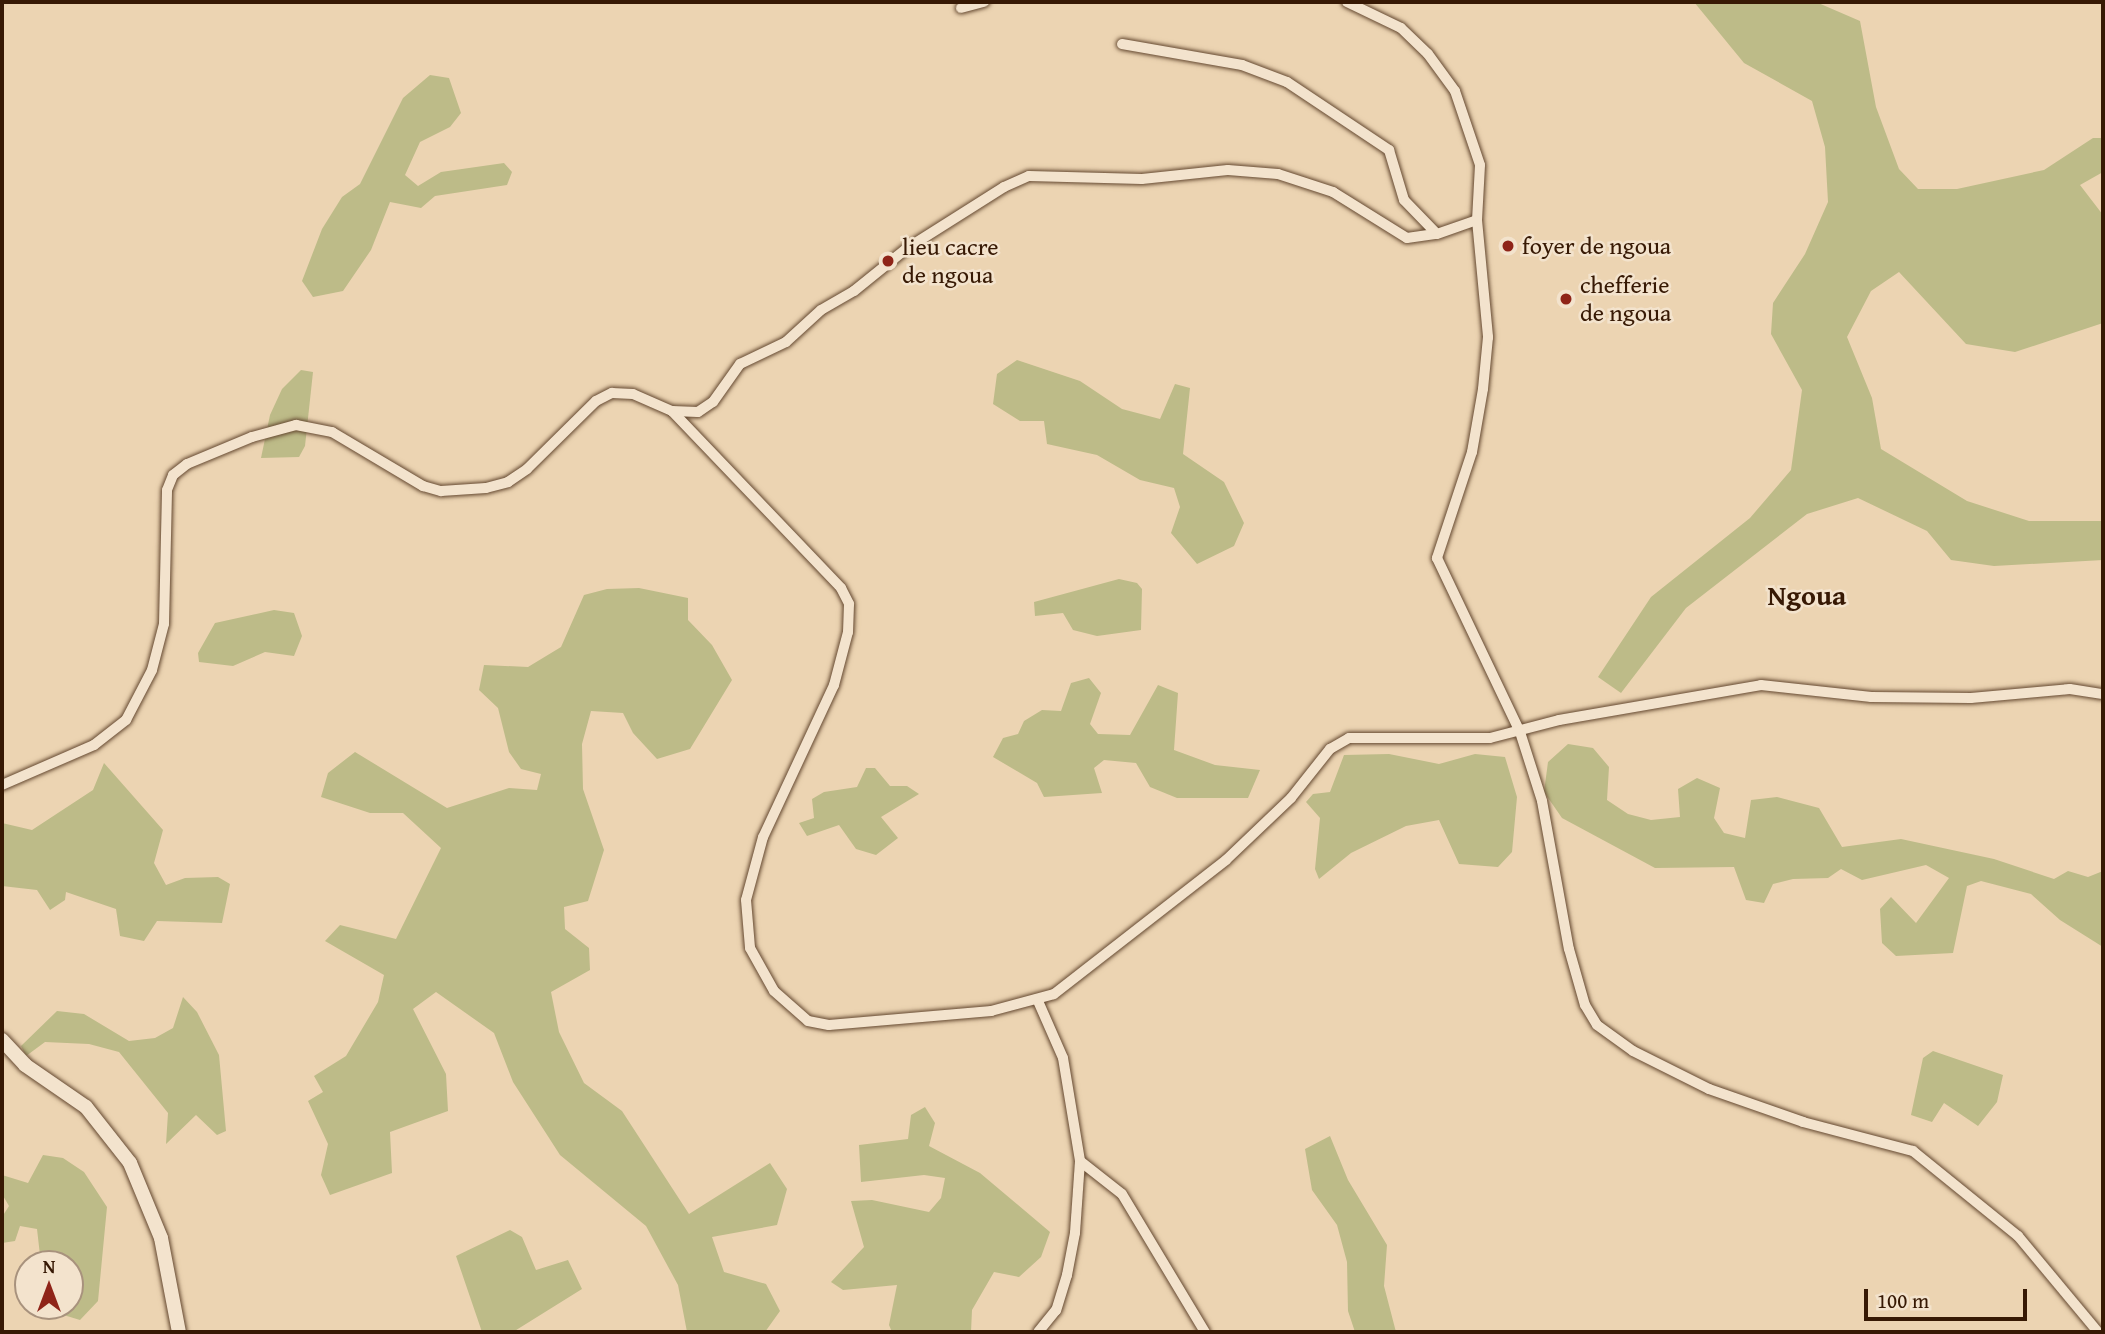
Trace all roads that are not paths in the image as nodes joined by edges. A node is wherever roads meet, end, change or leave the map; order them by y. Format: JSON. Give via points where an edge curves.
{"nodes":[{"id":1,"x":984,"y":2,"type":"edge"},
{"id":2,"x":1347,"y":2,"type":"edge"},
{"id":3,"x":961,"y":8,"type":"dead end"},
{"id":4,"x":1122,"y":44,"type":"dead end"},
{"id":5,"x":1477,"y":220,"type":"junction"},
{"id":6,"x":1437,"y":234,"type":"junction"},
{"id":7,"x":672,"y":411,"type":"junction"},
{"id":8,"x":2103,"y":694,"type":"edge"},
{"id":9,"x":1520,"y":732,"type":"junction"},
{"id":10,"x":2,"y":785,"type":"edge"},
{"id":11,"x":1038,"y":1002,"type":"junction"},
{"id":12,"x":2,"y":1040,"type":"edge"},
{"id":13,"x":1080,"y":1161,"type":"junction"},
{"id":14,"x":179,"y":1332,"type":"edge"},
{"id":15,"x":1038,"y":1332,"type":"edge"},
{"id":16,"x":1205,"y":1332,"type":"edge"},
{"id":17,"x":2098,"y":1332,"type":"edge"}],
"edges":[{"from":1,"to":3,"type":"street"},
{"from":2,"to":5,"type":"street","via":[[1415,39],[1455,91],[1480,165]]},
{"from":4,"to":6,"type":"street","via":[[1242,65],[1287,82],[1389,150],[1404,200]]},
{"from":5,"to":6,"type":"street"},
{"from":5,"to":9,"type":"street","via":[[1486,289],[1483,389],[1472,452],[1437,558]]},
{"from":6,"to":7,"type":"street","via":[[1407,238],[1333,192],[1278,174],[1228,170],[1142,179],[1029,176],[906,249],[854,291],[821,310],[786,342],[740,364],[713,402],[698,412]]},
{"from":7,"to":10,"type":"street","via":[[633,394],[612,393],[596,401],[527,469],[508,482],[486,488],[441,491],[423,486],[332,432],[296,425],[251,437],[187,464],[173,475],[167,490],[164,624],[152,670],[127,720],[94,745]]},
{"from":7,"to":11,"type":"street","via":[[841,588],[849,604],[848,632],[834,685],[779,800],[752,871],[747,926],[750,948],[761,972],[789,1009],[808,1021],[828,1025],[957,1015]]},
{"from":8,"to":9,"type":"street","via":[[2070,689],[1971,698],[1871,697],[1761,685],[1559,720]]},
{"from":9,"to":11,"type":"street","via":[[1490,738],[1368,737],[1339,742],[1226,860],[1075,981]]},
{"from":9,"to":17,"type":"street","via":[[1542,801],[1569,949],[1597,1025],[1633,1051],[1709,1089],[1922,1156],[2018,1236]]},
{"from":11,"to":13,"type":"street","via":[[1063,1058]]},
{"from":12,"to":14,"type":"street","via":[[25,1065],[86,1107],[130,1163],[161,1238]]},
{"from":13,"to":15,"type":"street","via":[[1067,1275],[1056,1310]]},
{"from":13,"to":16,"type":"street","via":[[1122,1194]]}]}
